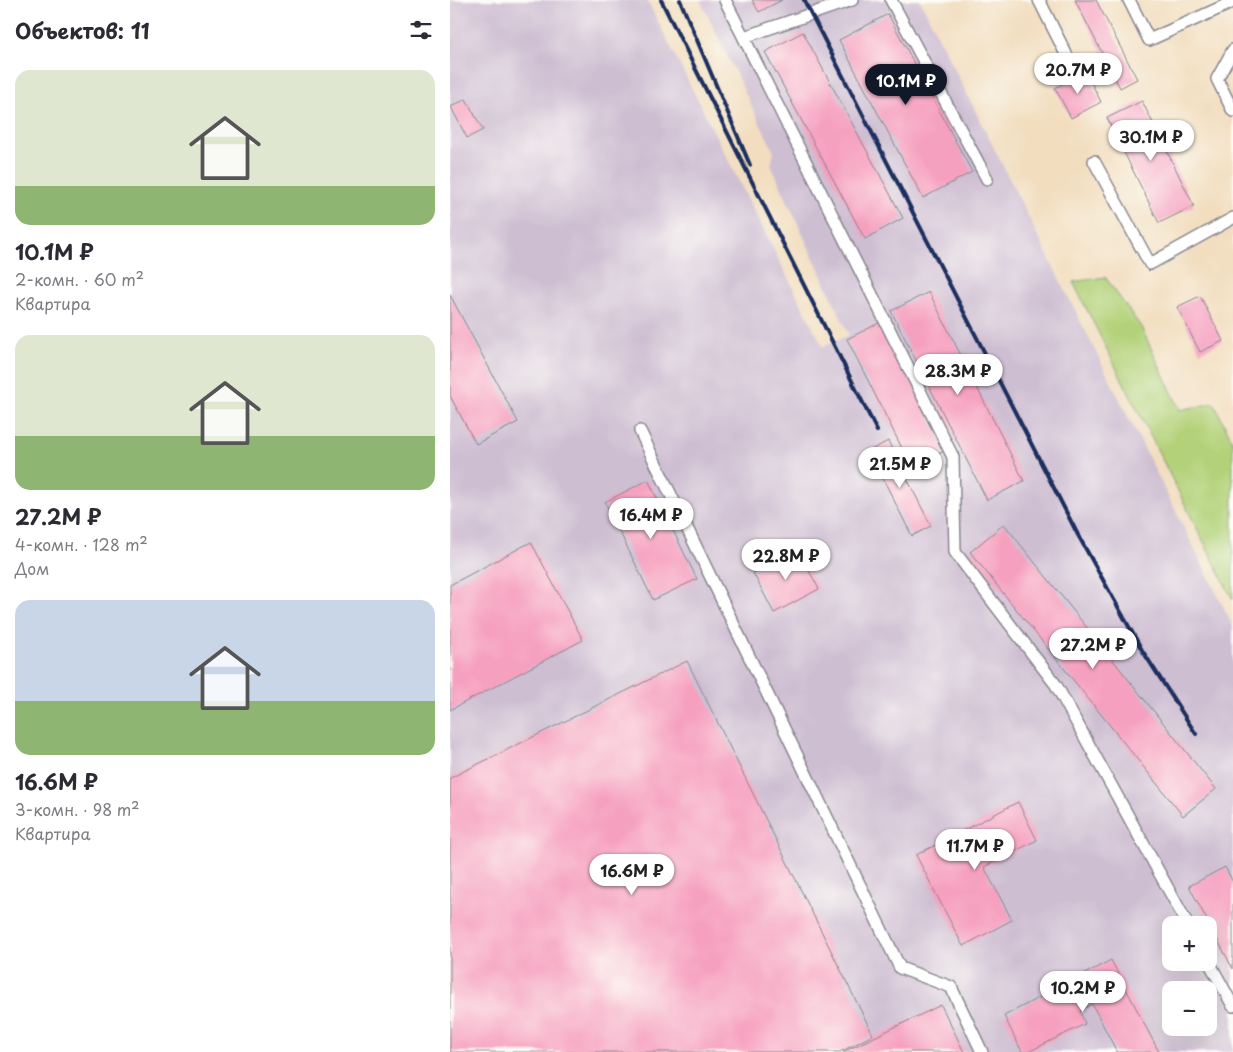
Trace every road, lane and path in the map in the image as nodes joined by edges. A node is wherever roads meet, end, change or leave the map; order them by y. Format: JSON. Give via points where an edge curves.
{"nodes":[{"id":1,"x":725,"y":0,"type":"edge"},
{"id":2,"x":852,"y":0,"type":"edge"},
{"id":3,"x":891,"y":0,"type":"edge"},
{"id":4,"x":1039,"y":0,"type":"edge"},
{"id":5,"x":1129,"y":0,"type":"edge"},
{"id":6,"x":1233,"y":2,"type":"edge"},
{"id":7,"x":744,"y":37,"type":"junction"},
{"id":8,"x":1233,"y":50,"type":"edge"},
{"id":9,"x":1072,"y":66,"type":"dead end"},
{"id":10,"x":1233,"y":111,"type":"edge"},
{"id":11,"x":1094,"y":161,"type":"dead end"},
{"id":12,"x":987,"y":179,"type":"dead end"},
{"id":13,"x":1233,"y":218,"type":"edge"},
{"id":14,"x":640,"y":431,"type":"dead end"},
{"id":15,"x":1183,"y":916,"type":"edge"},
{"id":16,"x":1214,"y":971,"type":"edge"},
{"id":17,"x":1233,"y":1006,"type":"edge"},
{"id":18,"x":982,"y":1052,"type":"edge"}],
"edges":[{"from":1,"to":7,"type":"lane"},
{"from":2,"to":7,"type":"lane"},
{"from":3,"to":12,"type":"lane"},
{"from":4,"to":9,"type":"lane"},
{"from":5,"to":6,"type":"lane","via":[[1149,40]]},
{"from":7,"to":15,"type":"lane","via":[[953,457],[955,552],[1056,685]]},
{"from":8,"to":10,"type":"lane","via":[[1217,79]]},
{"from":11,"to":13,"type":"lane","via":[[1150,264]]},
{"from":14,"to":18,"type":"lane","via":[[900,968],[952,988]]},
{"from":16,"to":17,"type":"lane"}]}
